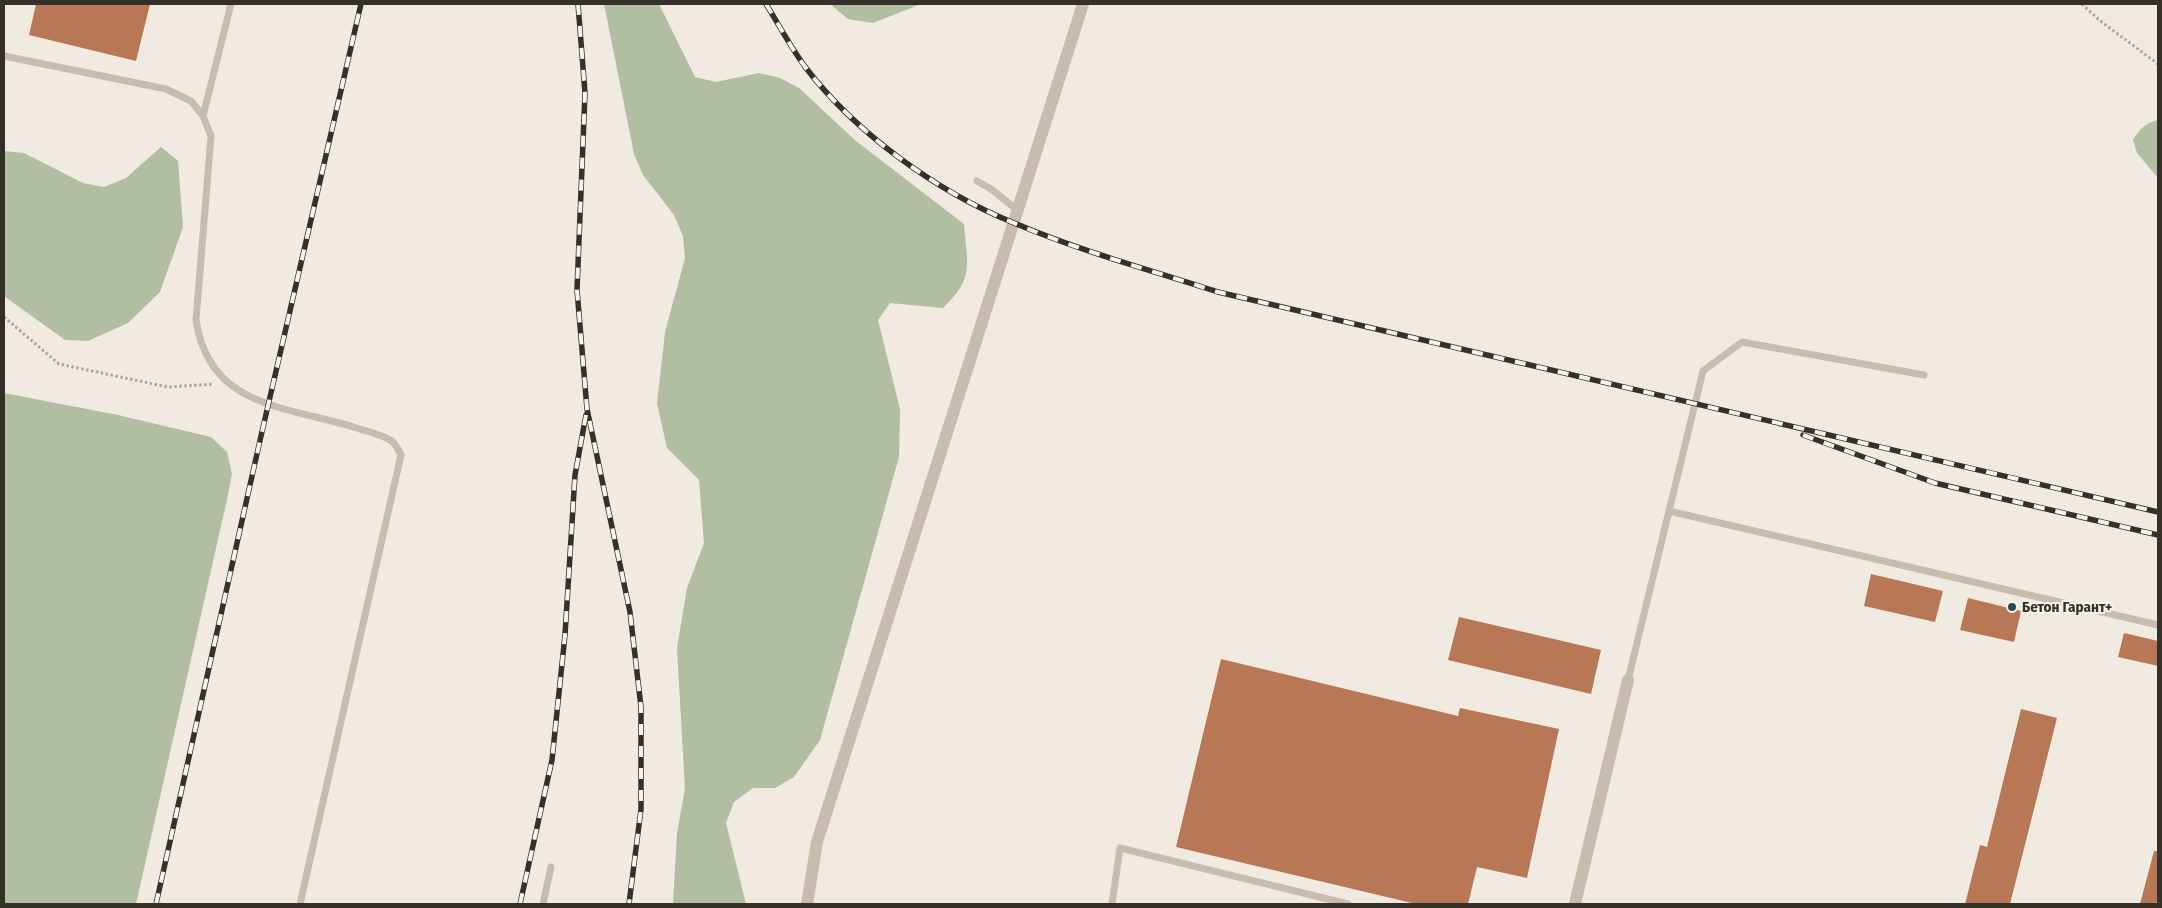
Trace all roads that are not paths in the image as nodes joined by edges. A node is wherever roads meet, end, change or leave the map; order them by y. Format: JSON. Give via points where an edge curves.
{"nodes":[{"id":1,"x":231,"y":4,"type":"edge"},
{"id":2,"x":1083,"y":4,"type":"edge"},
{"id":3,"x":4,"y":56,"type":"edge"},
{"id":4,"x":204,"y":116,"type":"junction"},
{"id":5,"x":977,"y":181,"type":"dead end"},
{"id":6,"x":1017,"y":210,"type":"junction"},
{"id":7,"x":1924,"y":375,"type":"dead end"},
{"id":8,"x":1669,"y":511,"type":"junction"},
{"id":9,"x":2158,"y":625,"type":"edge"},
{"id":10,"x":1628,"y":680,"type":"joint"},
{"id":11,"x":551,"y":867,"type":"dead end"},
{"id":12,"x":302,"y":904,"type":"edge"},
{"id":13,"x":543,"y":904,"type":"edge"},
{"id":14,"x":806,"y":904,"type":"edge"},
{"id":15,"x":1112,"y":904,"type":"edge"},
{"id":16,"x":1348,"y":904,"type":"edge"},
{"id":17,"x":1575,"y":904,"type":"edge"}],
"edges":[{"from":1,"to":4,"type":"lane"},
{"from":2,"to":6,"type":"street"},
{"from":3,"to":4,"type":"lane","via":[[166,89],[191,101]]},
{"from":4,"to":12,"type":"lane","via":[[211,136],[211,159],[196,320],[199,340],[209,362],[227,383],[268,405],[375,434],[392,441],[401,455]]},
{"from":5,"to":6,"type":"lane"},
{"from":6,"to":14,"type":"street","via":[[817,842]]},
{"from":7,"to":8,"type":"lane","via":[[1742,342],[1703,370]]},
{"from":8,"to":9,"type":"lane"},
{"from":8,"to":10,"type":"lane"},
{"from":10,"to":17,"type":"street"},
{"from":11,"to":13,"type":"lane"},
{"from":15,"to":16,"type":"lane","via":[[1120,848]]}]}
